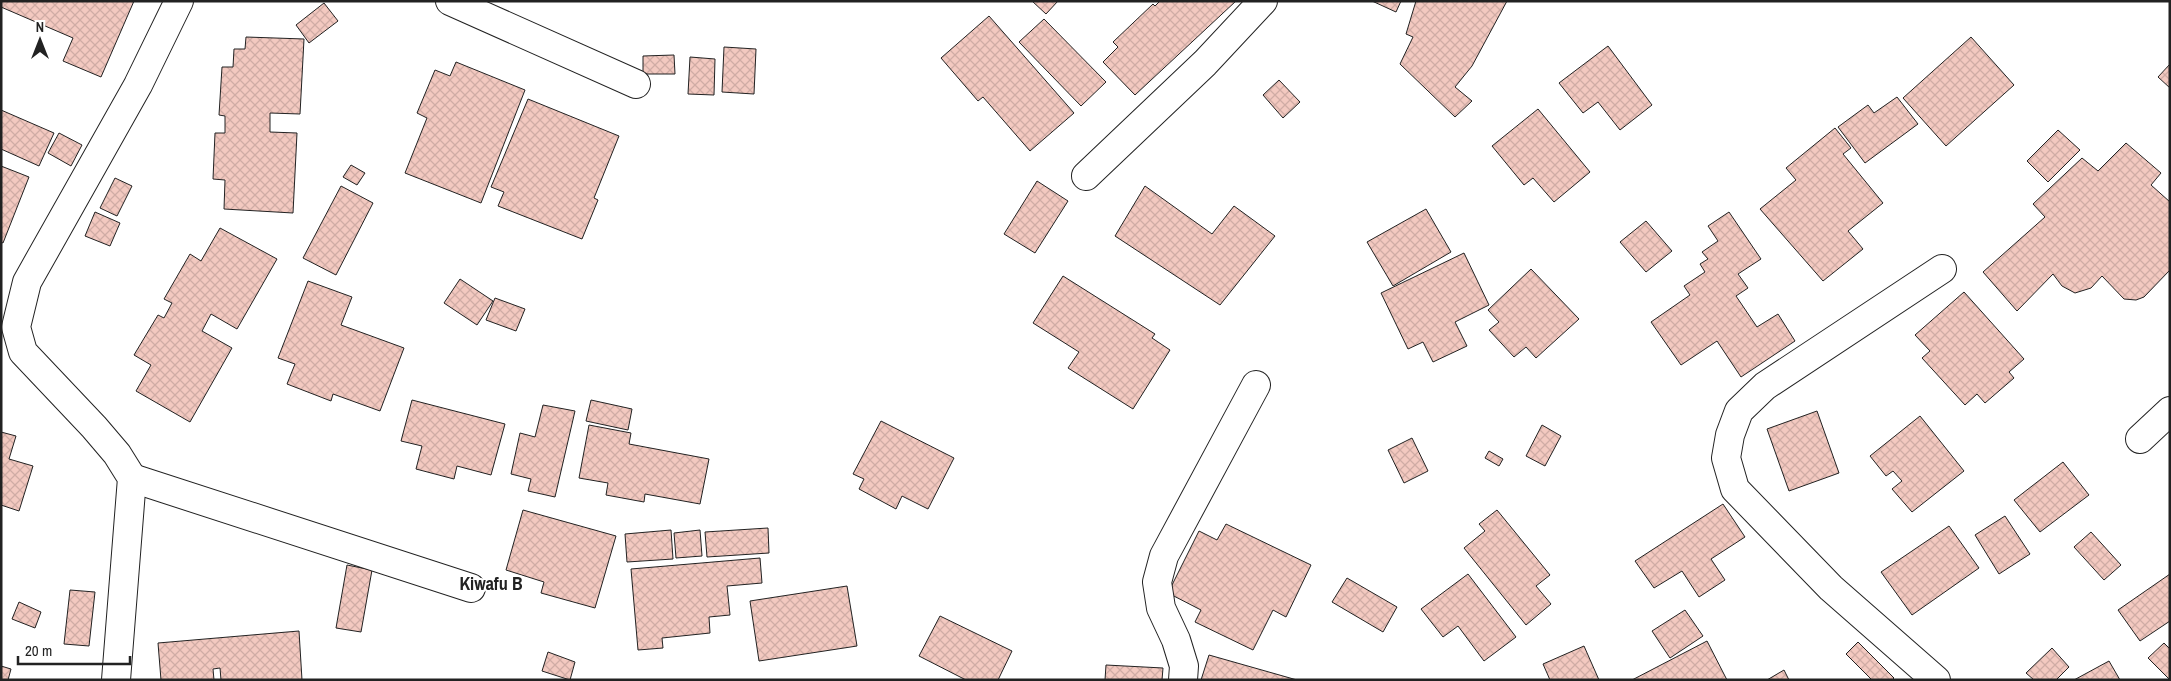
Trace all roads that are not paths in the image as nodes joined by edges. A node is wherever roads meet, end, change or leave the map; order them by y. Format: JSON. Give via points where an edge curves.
{"nodes":[{"id":1,"x":179,"y":1,"type":"edge"},
{"id":2,"x":450,"y":1,"type":"edge"},
{"id":3,"x":1263,"y":1,"type":"edge"},
{"id":4,"x":636,"y":84,"type":"dead end"},
{"id":5,"x":1086,"y":176,"type":"dead end"},
{"id":6,"x":1942,"y":269,"type":"dead end"},
{"id":7,"x":1256,"y":385,"type":"dead end"},
{"id":8,"x":2170,"y":411,"type":"edge"},
{"id":9,"x":2140,"y":440,"type":"dead end"},
{"id":10,"x":132,"y":478,"type":"junction"},
{"id":11,"x":471,"y":588,"type":"dead end"},
{"id":12,"x":116,"y":680,"type":"edge"},
{"id":13,"x":1183,"y":680,"type":"edge"},
{"id":14,"x":1936,"y":680,"type":"edge"}],
"edges":[{"from":1,"to":10,"type":"street","via":[[138,85],[27,282],[16,327],[23,352],[94,427]]},
{"from":2,"to":4,"type":"street"},
{"from":3,"to":5,"type":"street","via":[[1205,63]]},
{"from":6,"to":14,"type":"street","via":[[1765,386],[1739,411],[1726,458],[1735,489],[1831,588]]},
{"from":7,"to":13,"type":"street","via":[[1164,556],[1157,582],[1161,608],[1184,666]]},
{"from":8,"to":9,"type":"street"},
{"from":10,"to":11,"type":"street"},
{"from":10,"to":12,"type":"street"}]}
